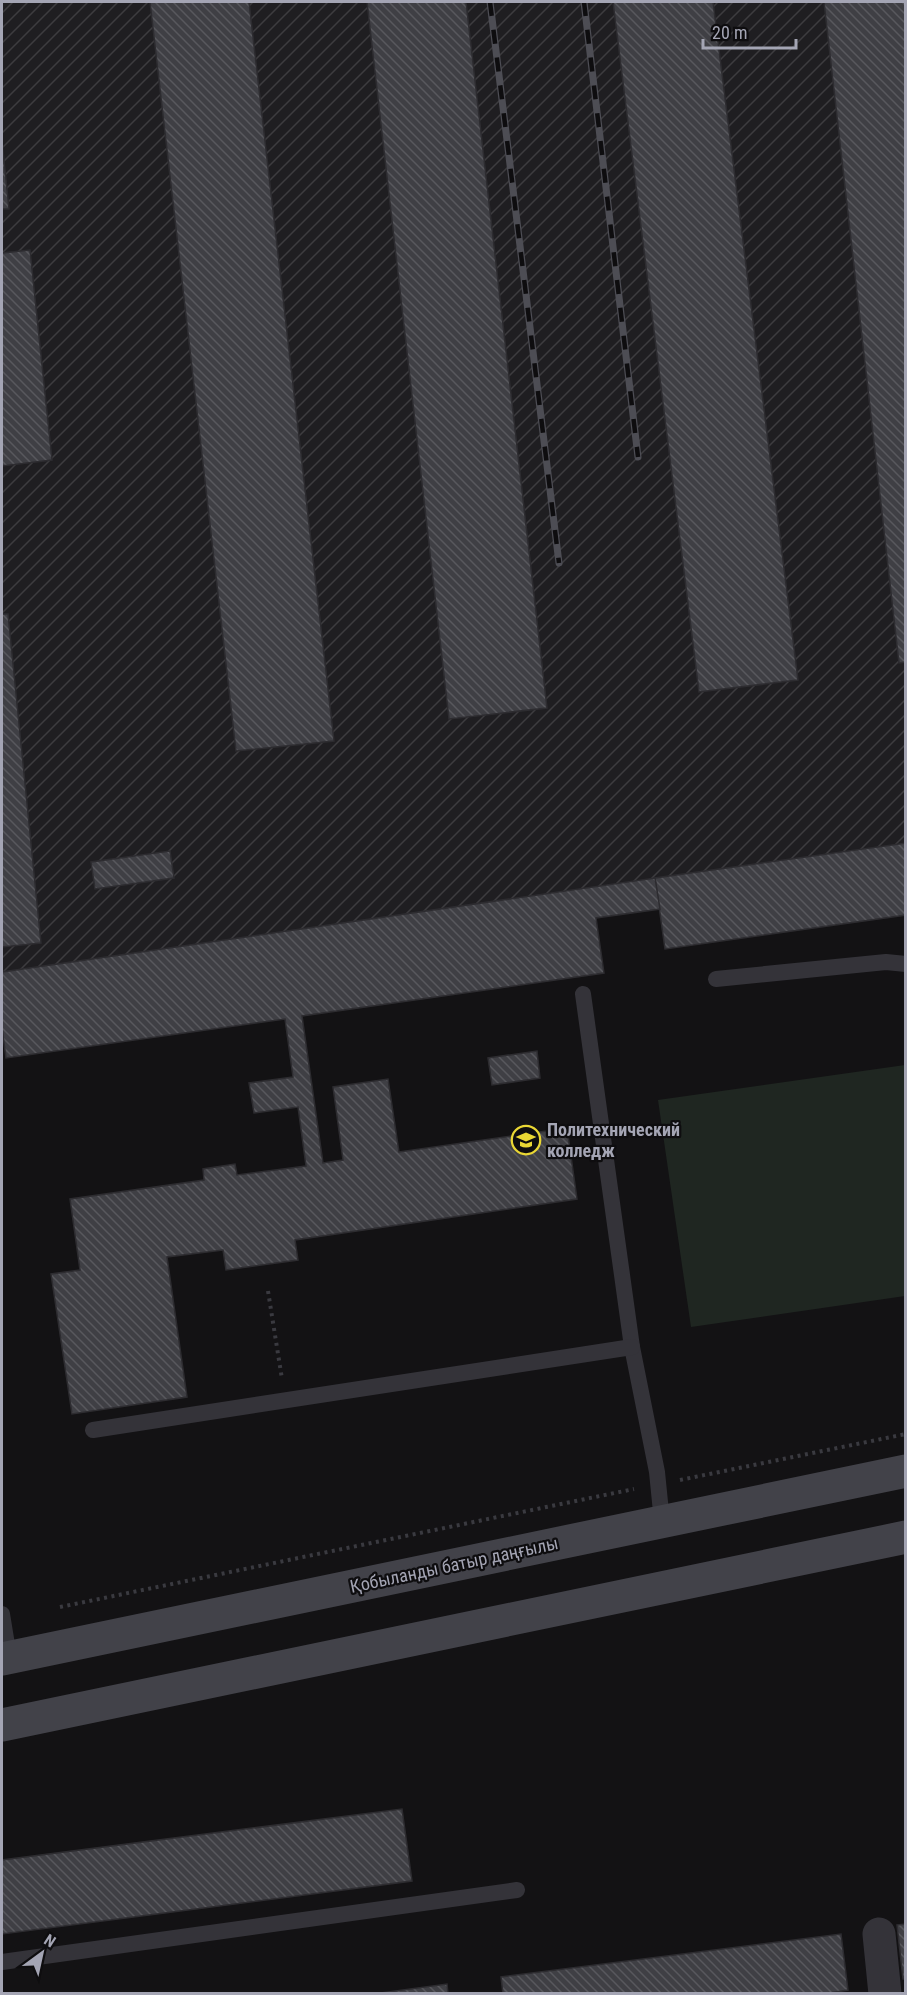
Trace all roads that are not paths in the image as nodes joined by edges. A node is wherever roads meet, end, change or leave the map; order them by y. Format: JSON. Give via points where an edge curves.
{"nodes":[{"id":1,"x":906,"y":964,"type":"edge"},
{"id":2,"x":716,"y":979,"type":"dead end"},
{"id":3,"x":583,"y":994,"type":"dead end"},
{"id":4,"x":632,"y":1347,"type":"junction"},
{"id":5,"x":93,"y":1430,"type":"dead end"},
{"id":6,"x":906,"y":1471,"type":"edge"},
{"id":7,"x":662,"y":1522,"type":"junction"},
{"id":8,"x":906,"y":1537,"type":"edge"},
{"id":9,"x":2,"y":1614,"type":"edge"},
{"id":10,"x":5,"y":1658,"type":"edge"},
{"id":11,"x":2,"y":1725,"type":"edge"},
{"id":12,"x":517,"y":1890,"type":"dead end"},
{"id":13,"x":879,"y":1934,"type":"dead end"},
{"id":14,"x":2,"y":1962,"type":"edge"},
{"id":15,"x":885,"y":1994,"type":"edge"}],
"edges":[{"from":1,"to":2,"type":"lane","via":[[886,962]]},
{"from":3,"to":4,"type":"lane"},
{"from":4,"to":5,"type":"lane"},
{"from":4,"to":7,"type":"lane","via":[[659,1485]]},
{"from":6,"to":7,"type":"main road","name":"Қобыланды батыр даңғылы"},
{"from":7,"to":10,"type":"main road","name":"Қобыланды батыр даңғылы"},
{"from":8,"to":11,"type":"main road"},
{"from":9,"to":10,"type":"lane"},
{"from":12,"to":14,"type":"lane"},
{"from":13,"to":15,"type":"street"}]}
